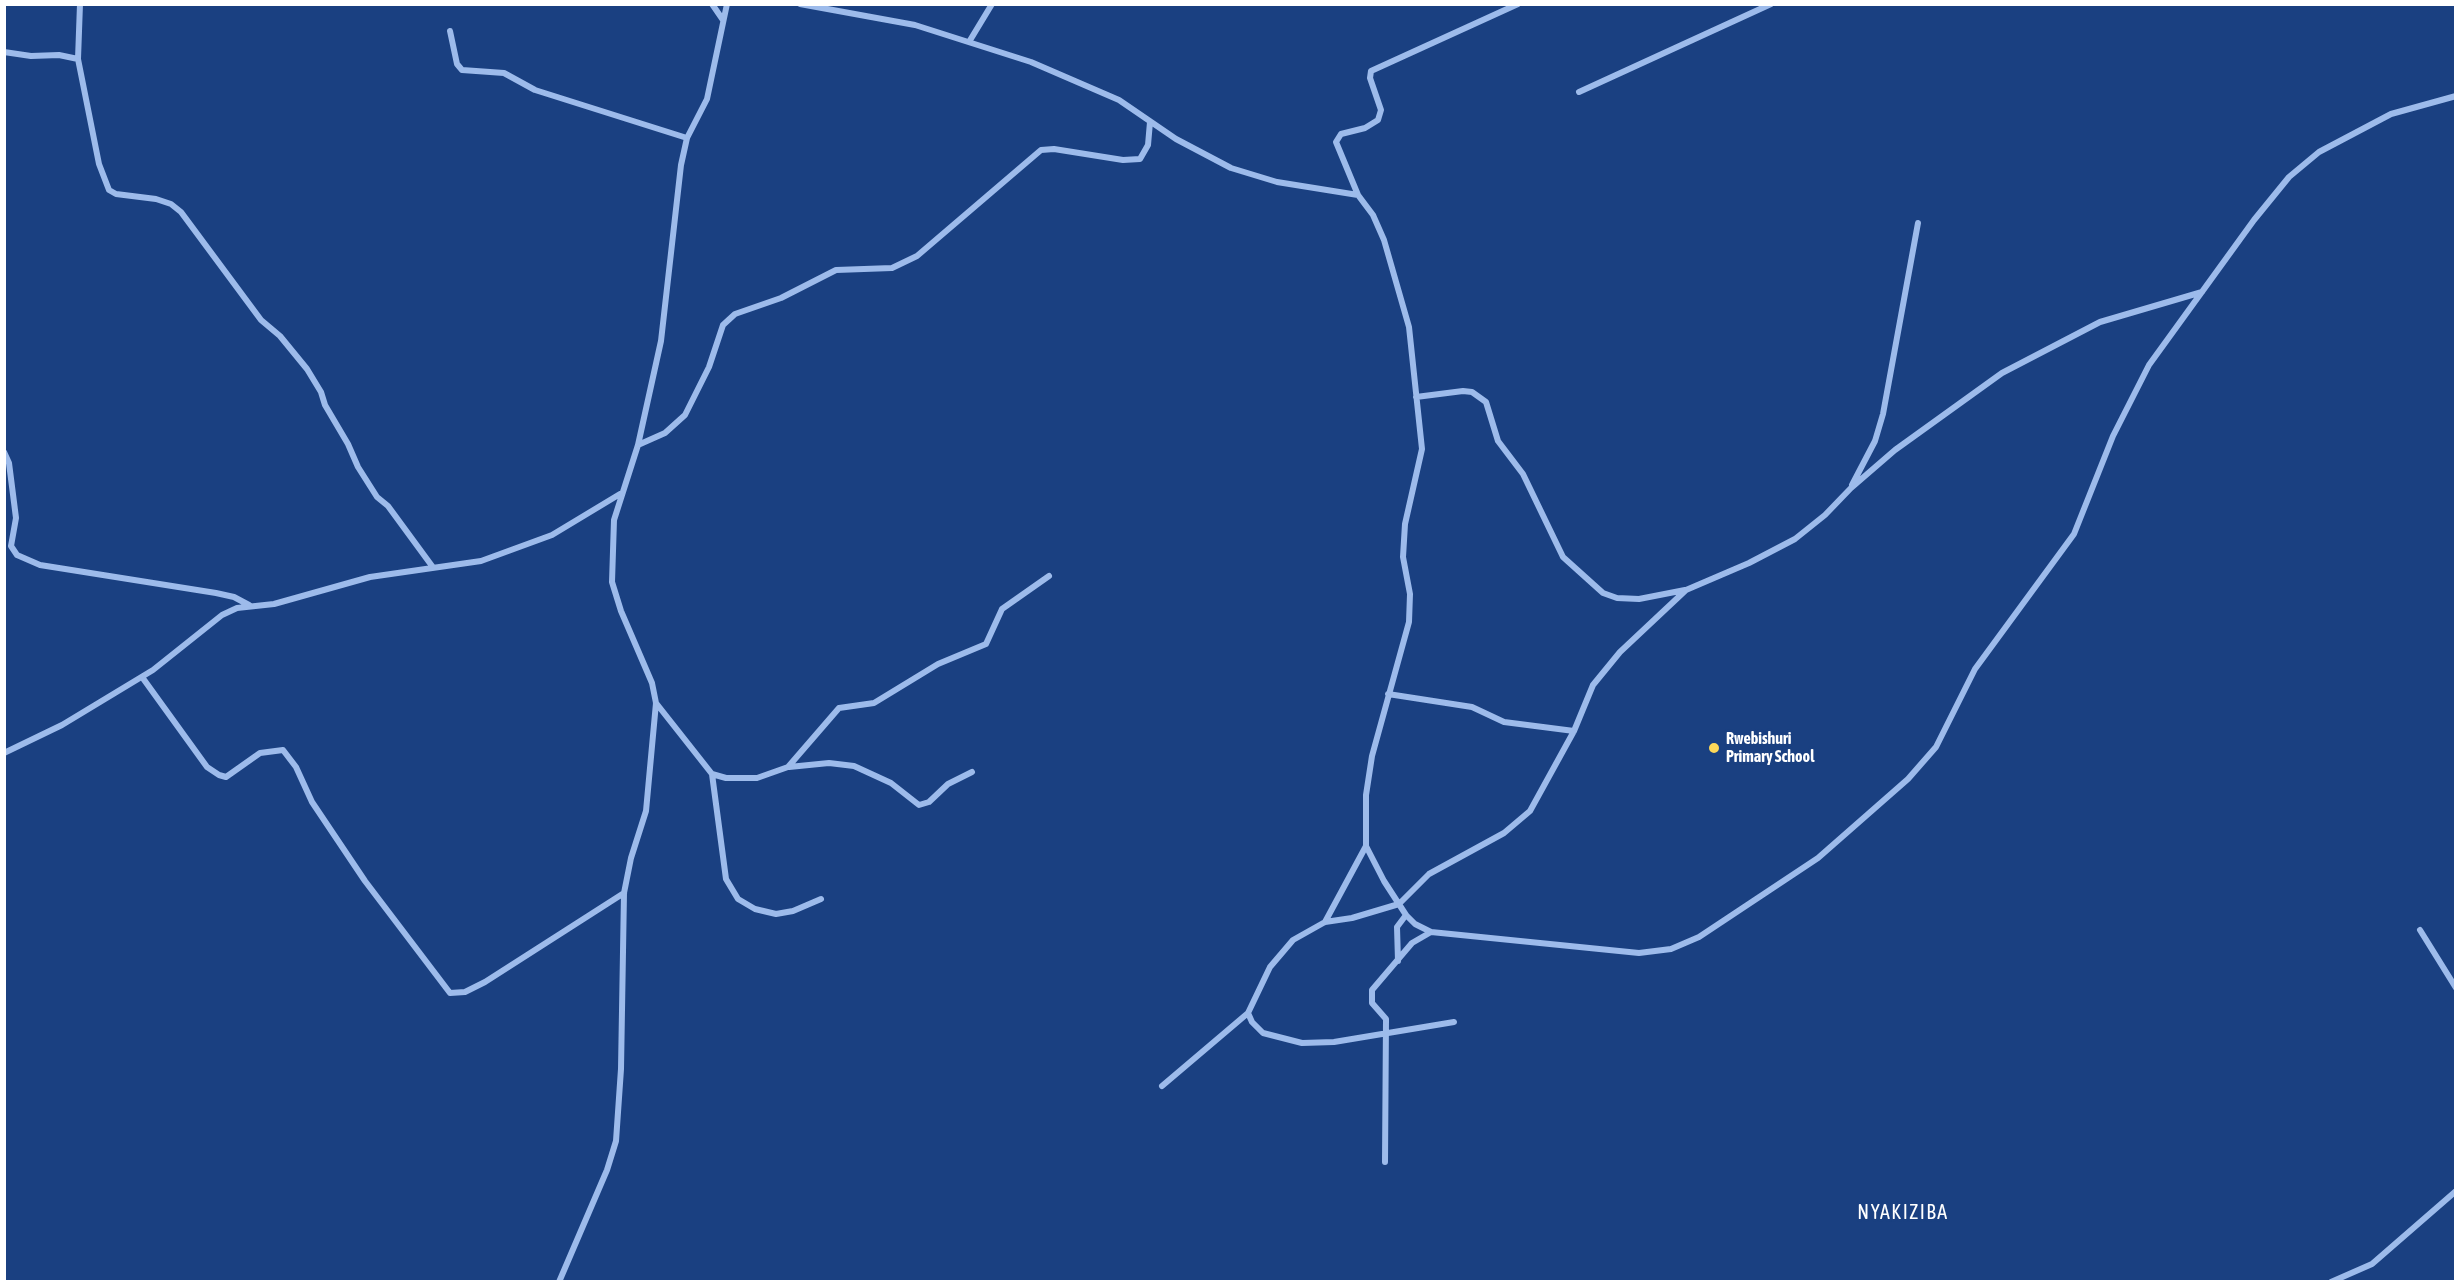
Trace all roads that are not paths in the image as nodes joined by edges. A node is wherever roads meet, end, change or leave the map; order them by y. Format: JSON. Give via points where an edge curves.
{"nodes":[{"id":1,"x":80,"y":4,"type":"edge"},
{"id":2,"x":712,"y":4,"type":"edge"},
{"id":3,"x":727,"y":4,"type":"edge"},
{"id":4,"x":800,"y":4,"type":"edge"},
{"id":5,"x":992,"y":4,"type":"edge"},
{"id":6,"x":1518,"y":4,"type":"edge"},
{"id":7,"x":1771,"y":4,"type":"edge"},
{"id":8,"x":723,"y":20,"type":"junction"},
{"id":9,"x":450,"y":31,"type":"dead end"},
{"id":10,"x":969,"y":42,"type":"junction"},
{"id":11,"x":4,"y":52,"type":"edge"},
{"id":12,"x":78,"y":59,"type":"junction"},
{"id":13,"x":1579,"y":92,"type":"dead end"},
{"id":14,"x":2456,"y":96,"type":"edge"},
{"id":15,"x":1150,"y":122,"type":"junction"},
{"id":16,"x":687,"y":138,"type":"junction"},
{"id":17,"x":1358,"y":195,"type":"junction"},
{"id":18,"x":1918,"y":223,"type":"dead end"},
{"id":19,"x":2203,"y":292,"type":"junction"},
{"id":20,"x":1416,"y":397,"type":"junction"},
{"id":21,"x":638,"y":445,"type":"junction"},
{"id":22,"x":4,"y":452,"type":"edge"},
{"id":23,"x":1851,"y":488,"type":"junction"},
{"id":24,"x":621,"y":493,"type":"junction"},
{"id":25,"x":432,"y":566,"type":"junction"},
{"id":26,"x":1049,"y":576,"type":"dead end"},
{"id":27,"x":1686,"y":590,"type":"junction"},
{"id":28,"x":249,"y":605,"type":"junction"},
{"id":29,"x":142,"y":676,"type":"junction"},
{"id":30,"x":1388,"y":694,"type":"junction"},
{"id":31,"x":656,"y":703,"type":"junction"},
{"id":32,"x":1574,"y":731,"type":"junction"},
{"id":33,"x":4,"y":753,"type":"edge"},
{"id":34,"x":788,"y":767,"type":"junction"},
{"id":35,"x":972,"y":772,"type":"dead end"},
{"id":36,"x":712,"y":774,"type":"junction"},
{"id":37,"x":1366,"y":846,"type":"junction"},
{"id":38,"x":624,"y":893,"type":"junction"},
{"id":39,"x":821,"y":899,"type":"dead end"},
{"id":40,"x":1399,"y":904,"type":"junction"},
{"id":41,"x":1406,"y":915,"type":"junction"},
{"id":42,"x":1325,"y":922,"type":"junction"},
{"id":43,"x":2420,"y":930,"type":"dead end"},
{"id":44,"x":1431,"y":932,"type":"junction"},
{"id":45,"x":1398,"y":961,"type":"junction"},
{"id":46,"x":2456,"y":988,"type":"edge"},
{"id":47,"x":1248,"y":1013,"type":"junction"},
{"id":48,"x":1454,"y":1022,"type":"dead end"},
{"id":49,"x":1384,"y":1033,"type":"junction"},
{"id":50,"x":1162,"y":1086,"type":"dead end"},
{"id":51,"x":1385,"y":1162,"type":"dead end"},
{"id":52,"x":2456,"y":1191,"type":"edge"},
{"id":53,"x":559,"y":1281,"type":"edge"},
{"id":54,"x":2331,"y":1281,"type":"edge"}],
"edges":[{"from":1,"to":12,"type":"street"},
{"from":2,"to":8,"type":"street"},
{"from":3,"to":8,"type":"street"},
{"from":4,"to":10,"type":"street","via":[[915,25]]},
{"from":5,"to":10,"type":"street"},
{"from":6,"to":17,"type":"street","via":[[1371,71],[1381,110],[1378,120],[1341,134],[1336,142]]},
{"from":7,"to":13,"type":"street"},
{"from":8,"to":16,"type":"street","via":[[707,99]]},
{"from":9,"to":16,"type":"street","via":[[457,64],[462,70],[504,74],[535,90]]},
{"from":10,"to":15,"type":"street","via":[[1076,79],[1119,100]]},
{"from":11,"to":12,"type":"street"},
{"from":12,"to":25,"type":"street","via":[[99,164],[109,190],[156,199],[181,212],[261,320],[307,369],[377,497]]},
{"from":14,"to":19,"type":"street","via":[[2391,114],[2319,152],[2289,177]]},
{"from":15,"to":17,"type":"street","via":[[1241,172]]},
{"from":15,"to":21,"type":"street","via":[[1148,145],[1140,159],[1041,150],[917,256],[892,267],[836,270],[781,298],[735,314],[723,325],[685,416],[665,433]]},
{"from":16,"to":21,"type":"street","via":[[661,341]]},
{"from":17,"to":20,"type":"street","via":[[1384,240],[1409,327]]},
{"from":18,"to":23,"type":"street","via":[[1883,414],[1875,441]]},
{"from":19,"to":23,"type":"street","via":[[2100,322],[2002,373],[1895,450]]},
{"from":19,"to":44,"type":"street","via":[[2131,396],[2074,534],[1975,669],[1936,747],[1908,779],[1818,858],[1699,937],[1671,949],[1639,953]]},
{"from":20,"to":27,"type":"street","via":[[1463,391],[1486,402],[1498,441],[1523,474],[1563,557],[1603,593],[1639,599]]},
{"from":20,"to":30,"type":"street","via":[[1422,449],[1405,524],[1403,557],[1410,594],[1409,622]]},
{"from":21,"to":24,"type":"street"},
{"from":22,"to":28,"type":"street","via":[[16,518],[11,546],[17,555],[40,565],[216,593]]},
{"from":23,"to":27,"type":"street","via":[[1826,516],[1795,539]]},
{"from":24,"to":25,"type":"street","via":[[524,548],[481,561]]},
{"from":24,"to":31,"type":"street","via":[[614,520],[612,582],[652,683]]},
{"from":25,"to":28,"type":"street","via":[[370,577],[274,604]]},
{"from":26,"to":34,"type":"street","via":[[1002,609],[986,644],[938,664],[874,703],[839,708]]},
{"from":27,"to":32,"type":"street","via":[[1605,668],[1593,685]]},
{"from":28,"to":29,"type":"street","via":[[222,615]]},
{"from":29,"to":33,"type":"street"},
{"from":29,"to":38,"type":"street","via":[[207,767],[219,776],[226,777],[260,753],[283,750],[296,767],[312,802],[365,881],[450,993],[465,992],[485,982]]},
{"from":30,"to":32,"type":"street","via":[[1472,707],[1504,722]]},
{"from":30,"to":37,"type":"street","via":[[1366,795]]},
{"from":31,"to":36,"type":"street"},
{"from":31,"to":38,"type":"street","via":[[646,811]]},
{"from":32,"to":40,"type":"street","via":[[1530,811],[1504,833],[1429,874]]},
{"from":34,"to":35,"type":"street","via":[[829,763],[854,766],[891,783],[919,805]]},
{"from":34,"to":36,"type":"street","via":[[757,778]]},
{"from":36,"to":39,"type":"street","via":[[726,879],[738,898],[755,909],[776,914]]},
{"from":37,"to":40,"type":"street"},
{"from":37,"to":42,"type":"street"},
{"from":38,"to":53,"type":"street","via":[[616,1141]]},
{"from":40,"to":41,"type":"street"},
{"from":40,"to":42,"type":"street"},
{"from":41,"to":44,"type":"street"},
{"from":41,"to":45,"type":"street","via":[[1397,927]]},
{"from":42,"to":47,"type":"street","via":[[1282,950],[1260,982]]},
{"from":43,"to":46,"type":"street"},
{"from":44,"to":45,"type":"street","via":[[1412,943]]},
{"from":45,"to":49,"type":"street","via":[[1372,990],[1372,1004],[1386,1019]]},
{"from":47,"to":49,"type":"street","via":[[1263,1033],[1302,1043]]},
{"from":47,"to":50,"type":"street"},
{"from":48,"to":49,"type":"street"},
{"from":49,"to":51,"type":"street"},
{"from":52,"to":54,"type":"street","via":[[2372,1264]]}]}
